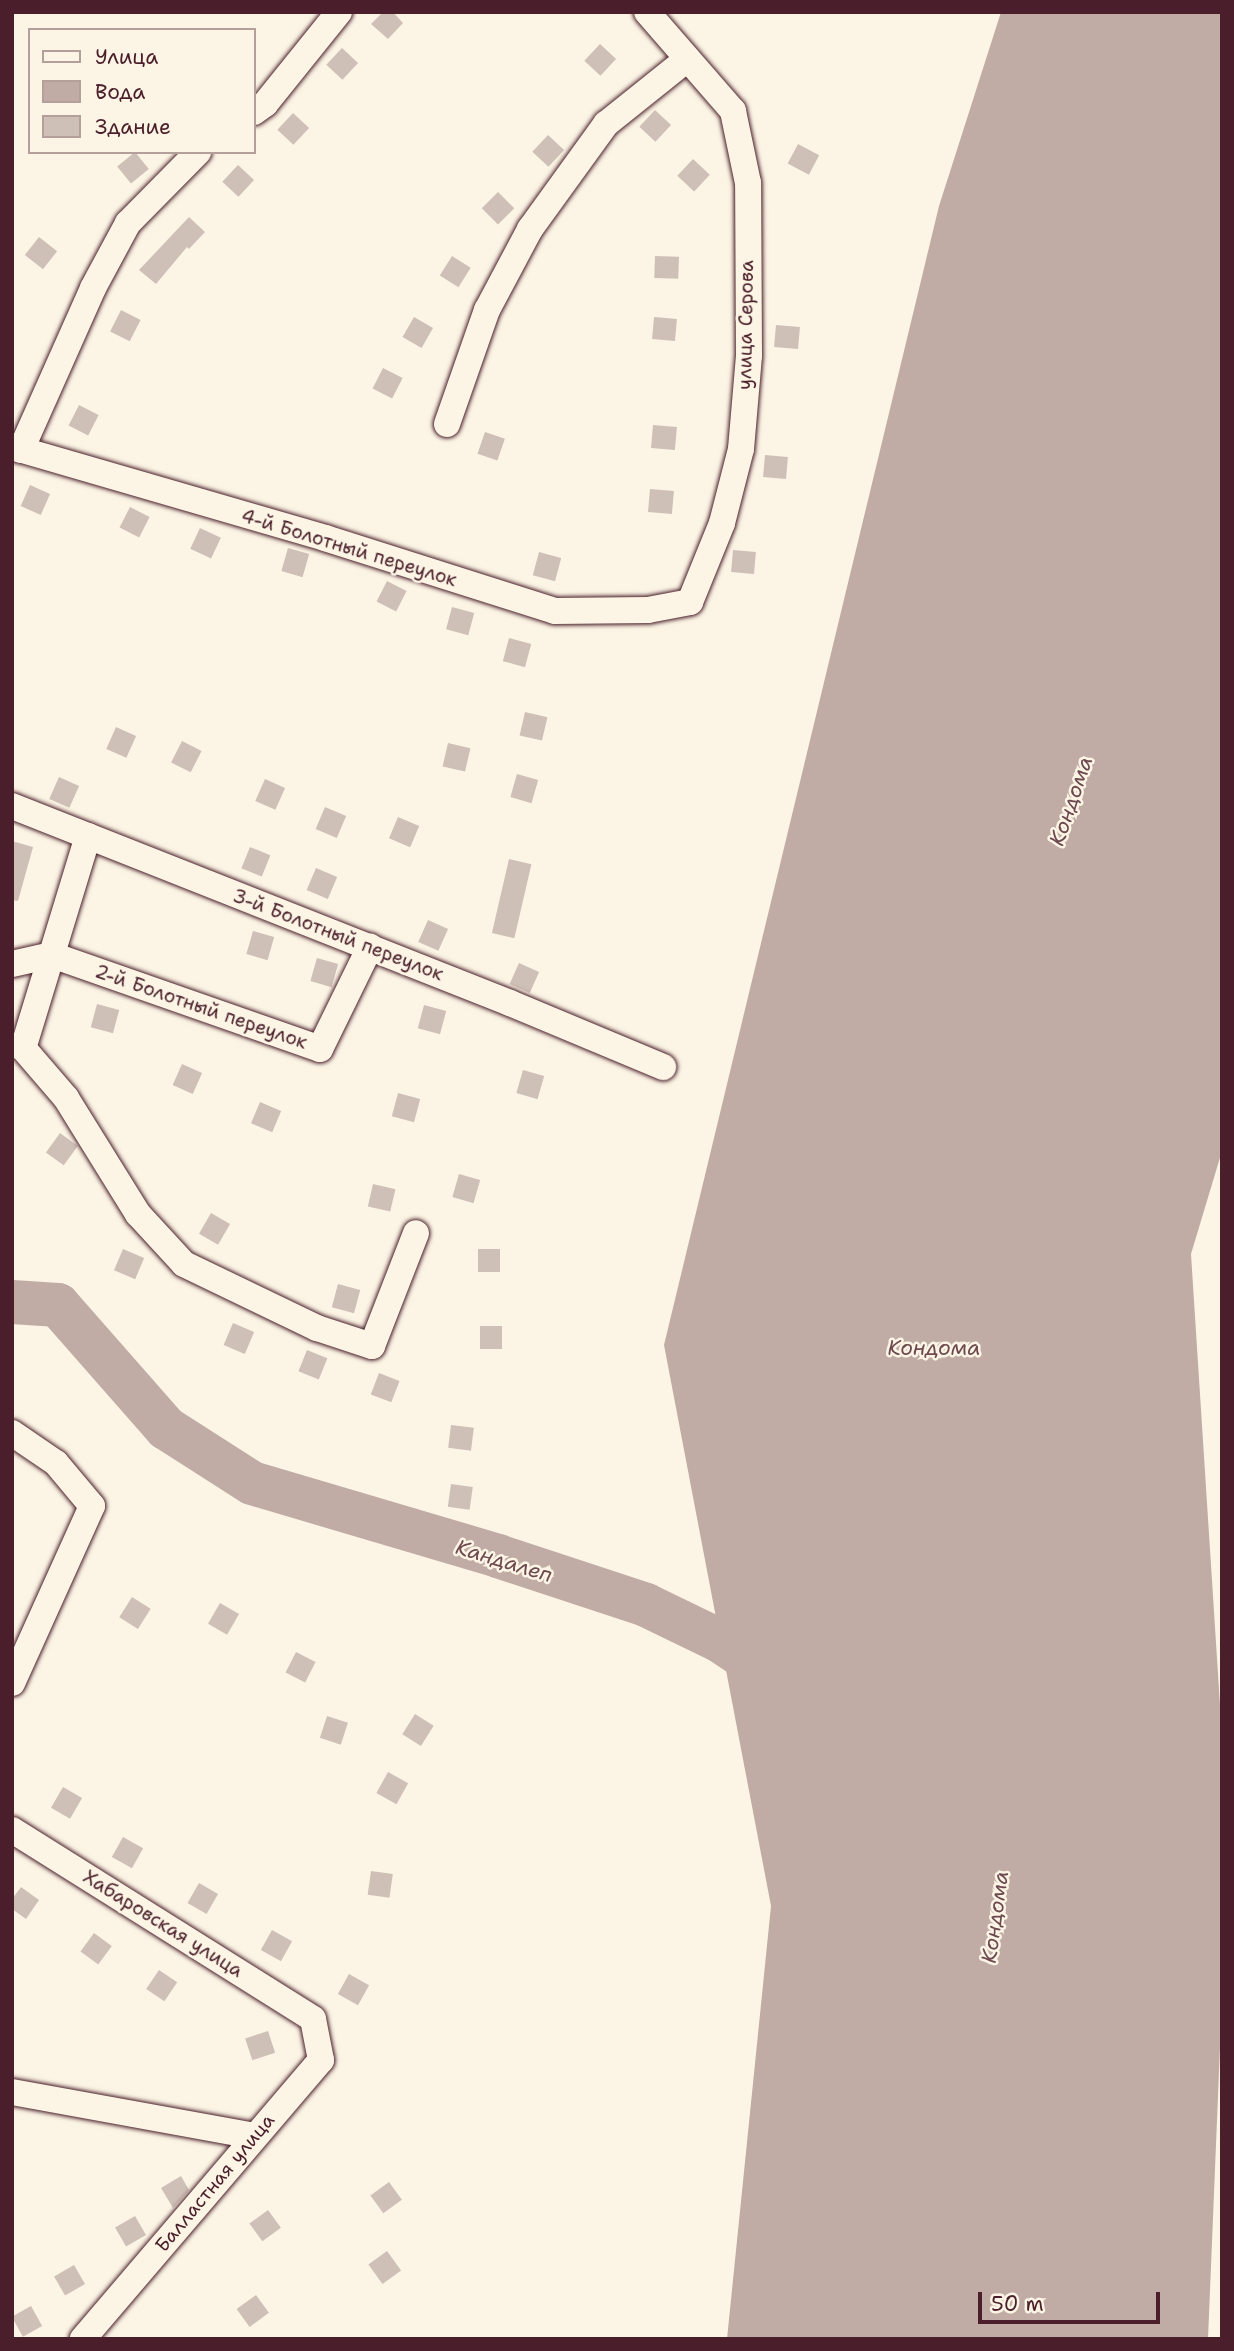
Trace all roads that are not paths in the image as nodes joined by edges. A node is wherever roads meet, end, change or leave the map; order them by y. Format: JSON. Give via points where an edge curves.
{"nodes":[{"id":1,"x":339,"y":12,"type":"edge"},
{"id":2,"x":647,"y":12,"type":"edge"},
{"id":3,"x":687,"y":59,"type":"junction"},
{"id":4,"x":256,"y":111,"type":"edge"},
{"id":5,"x":196,"y":154,"type":"edge"},
{"id":6,"x":447,"y":424,"type":"dead end"},
{"id":7,"x":17,"y":448,"type":"edge"},
{"id":8,"x":691,"y":602,"type":"joint"},
{"id":9,"x":12,"y":806,"type":"edge"},
{"id":10,"x":88,"y":836,"type":"junction"},
{"id":11,"x":370,"y":947,"type":"junction"},
{"id":12,"x":52,"y":955,"type":"junction"},
{"id":13,"x":12,"y":964,"type":"edge"},
{"id":14,"x":663,"y":1067,"type":"dead end"},
{"id":15,"x":416,"y":1233,"type":"dead end"},
{"id":16,"x":12,"y":1433,"type":"edge"},
{"id":17,"x":12,"y":1683,"type":"edge"},
{"id":18,"x":12,"y":1830,"type":"edge"},
{"id":19,"x":313,"y":2019,"type":"joint"},
{"id":20,"x":12,"y":2092,"type":"edge"},
{"id":21,"x":255,"y":2136,"type":"junction"},
{"id":22,"x":83,"y":2339,"type":"edge"}],
"edges":[{"from":1,"to":4,"type":"street"},
{"from":2,"to":3,"type":"street","name":"улица Серова"},
{"from":3,"to":6,"type":"street","via":[[606,124],[530,229],[488,310]]},
{"from":3,"to":8,"type":"street","name":"улица Серова","via":[[733,111],[748,183],[749,355],[741,449],[722,523]]},
{"from":5,"to":7,"type":"street","via":[[128,223]]},
{"from":7,"to":8,"type":"street","name":"4-й Болотный переулок","via":[[555,611],[648,610]]},
{"from":9,"to":10,"type":"street","name":"3-й Болотный переулок"},
{"from":10,"to":11,"type":"street","name":"3-й Болотный переулок"},
{"from":10,"to":12,"type":"street"},
{"from":11,"to":12,"type":"street","name":"2-й Болотный переулок","via":[[320,1049]]},
{"from":11,"to":14,"type":"street","name":"3-й Болотный переулок"},
{"from":12,"to":13,"type":"street"},
{"from":12,"to":15,"type":"street","via":[[23,1048],[66,1098],[138,1214],[184,1264],[317,1328],[372,1346]]},
{"from":16,"to":17,"type":"street","via":[[56,1463],[92,1506]]},
{"from":18,"to":19,"type":"street","name":"Хабаровская улица"},
{"from":19,"to":21,"type":"street","name":"Балластная улица","via":[[321,2060]]},
{"from":20,"to":21,"type":"street"},
{"from":21,"to":22,"type":"street","name":"Балластная улица"}]}
